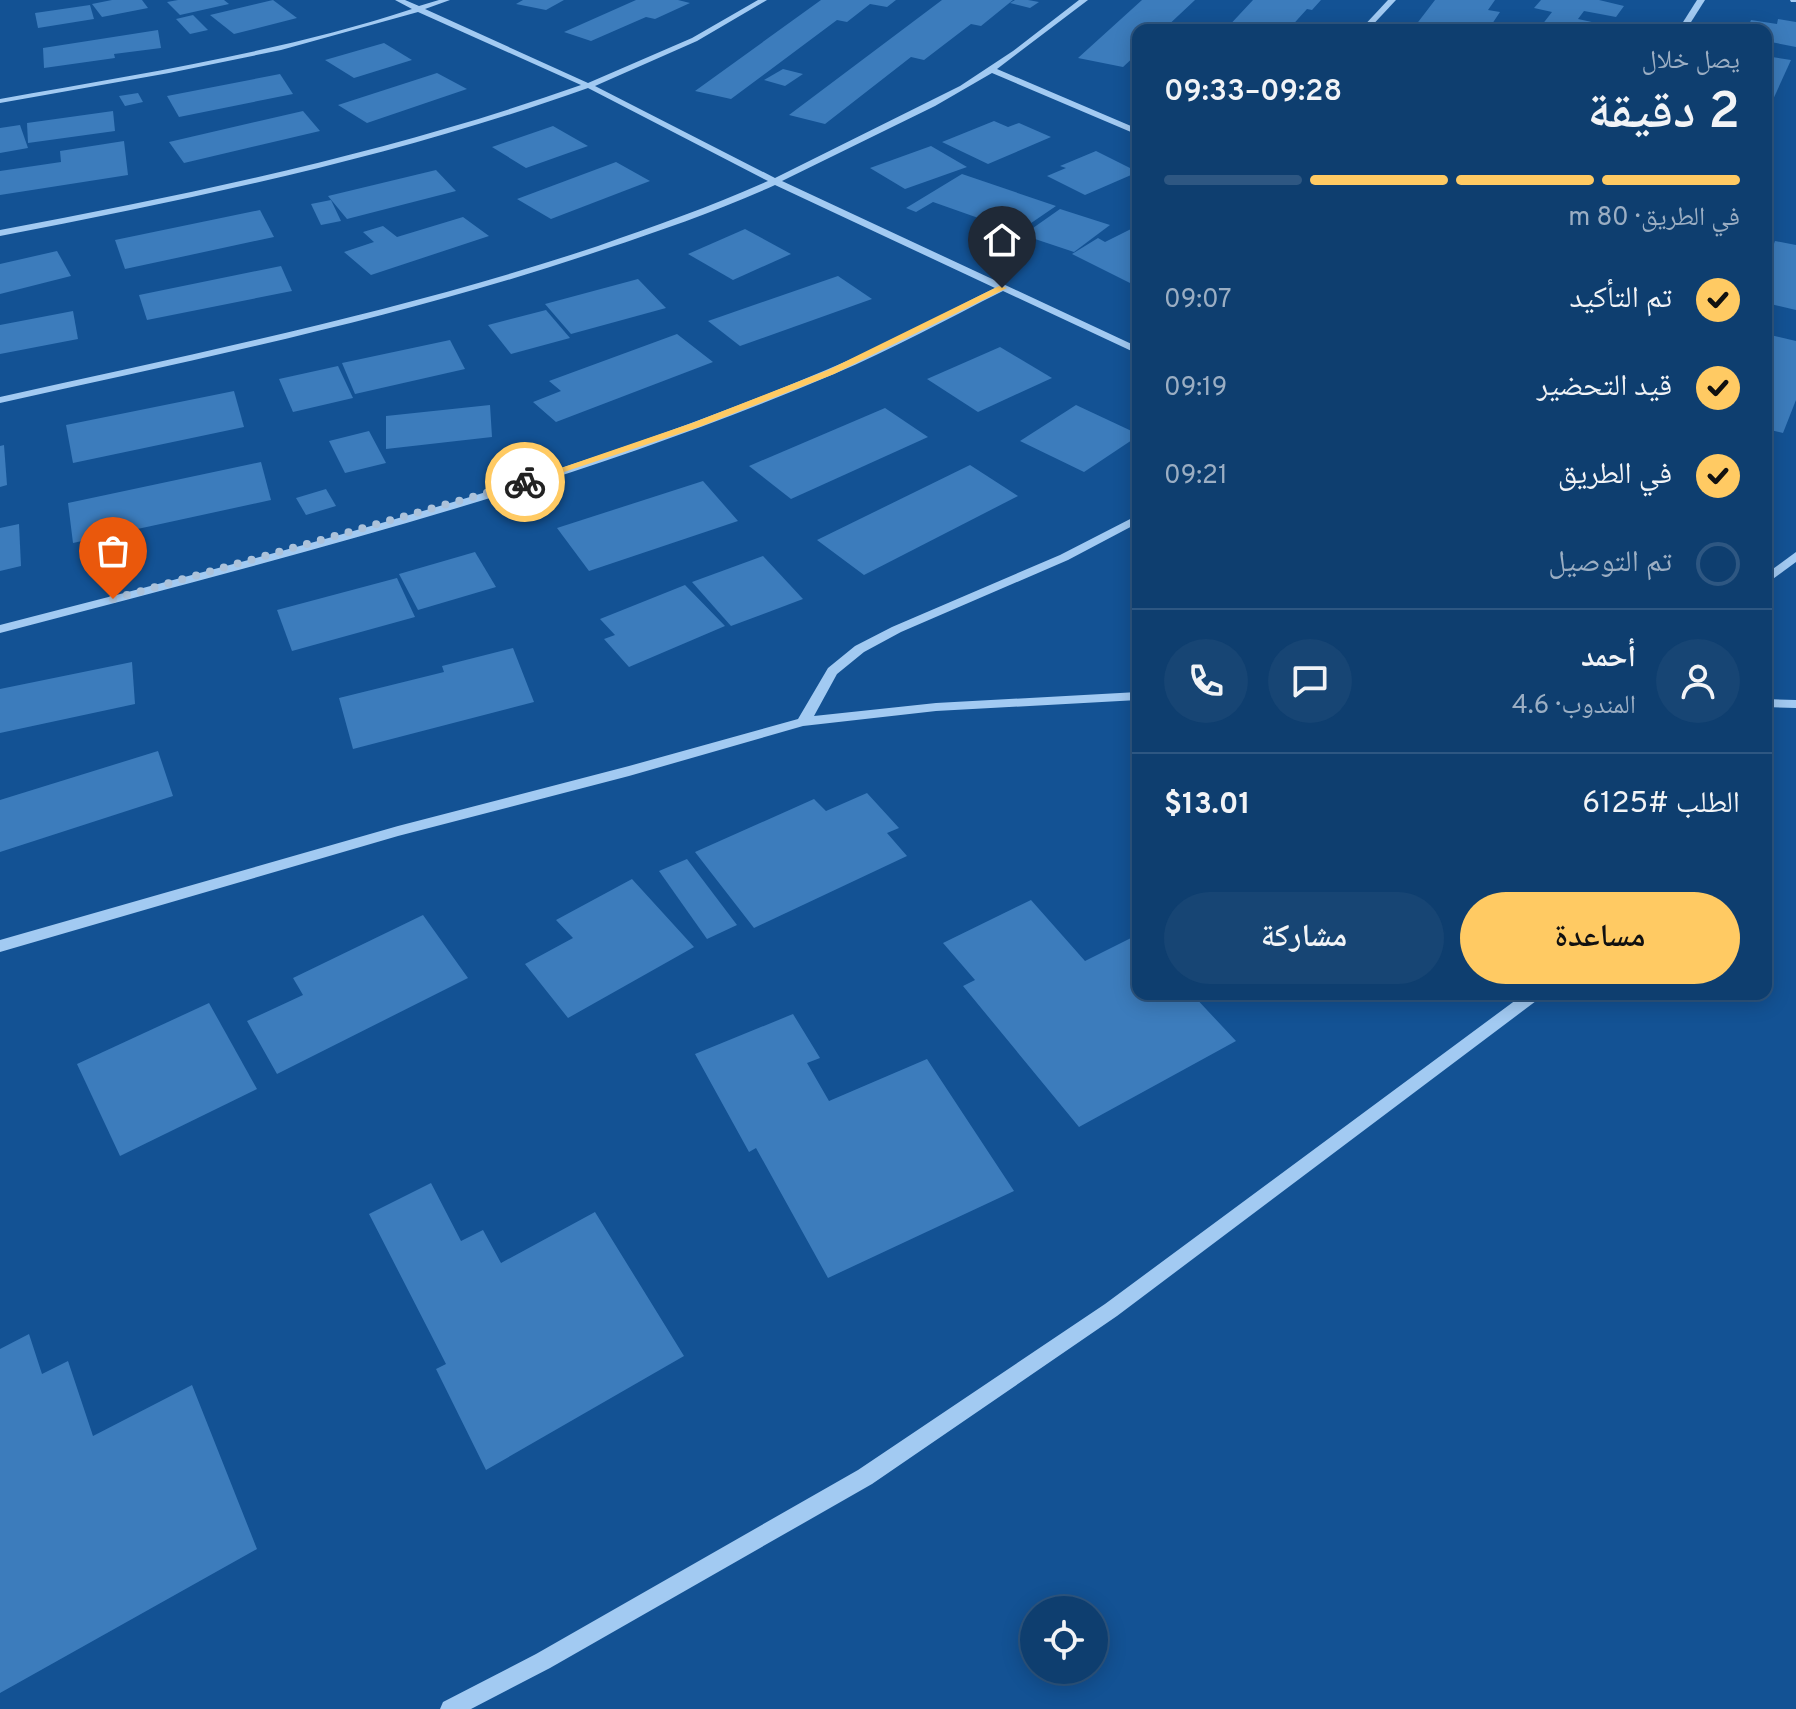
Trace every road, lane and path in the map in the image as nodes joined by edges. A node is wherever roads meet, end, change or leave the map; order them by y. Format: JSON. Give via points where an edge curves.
{"nodes":[{"id":1,"x":399,"y":0,"type":"edge"},
{"id":2,"x":446,"y":0,"type":"edge"},
{"id":3,"x":763,"y":0,"type":"edge"},
{"id":4,"x":1084,"y":0,"type":"edge"},
{"id":5,"x":1392,"y":0,"type":"edge"},
{"id":6,"x":1701,"y":0,"type":"edge"},
{"id":7,"x":419,"y":10,"type":"junction"},
{"id":8,"x":1370,"y":24,"type":"edge"},
{"id":9,"x":1686,"y":24,"type":"edge"},
{"id":10,"x":992,"y":70,"type":"junction"},
{"id":11,"x":589,"y":86,"type":"junction"},
{"id":12,"x":0,"y":101,"type":"edge"},
{"id":13,"x":1132,"y":129,"type":"edge"},
{"id":14,"x":778,"y":183,"type":"junction"},
{"id":15,"x":0,"y":233,"type":"edge"},
{"id":16,"x":1002,"y":288,"type":"junction"},
{"id":17,"x":1132,"y":348,"type":"edge"},
{"id":18,"x":0,"y":400,"type":"edge"},
{"id":19,"x":1132,"y":521,"type":"edge"},
{"id":20,"x":1796,"y":556,"type":"edge"},
{"id":21,"x":1772,"y":575,"type":"edge"},
{"id":22,"x":0,"y":629,"type":"edge"},
{"id":23,"x":1132,"y":696,"type":"edge"},
{"id":24,"x":1772,"y":703,"type":"edge"},
{"id":25,"x":1796,"y":704,"type":"edge"},
{"id":26,"x":803,"y":722,"type":"junction"},
{"id":27,"x":0,"y":946,"type":"edge"},
{"id":28,"x":1527,"y":1000,"type":"edge"},
{"id":29,"x":450,"y":1709,"type":"edge"}],
"edges":[{"from":1,"to":7,"type":"street"},
{"from":2,"to":7,"type":"street"},
{"from":3,"to":11,"type":"street","via":[[663,57]]},
{"from":4,"to":10,"type":"street"},
{"from":5,"to":8,"type":"street"},
{"from":6,"to":9,"type":"street"},
{"from":7,"to":11,"type":"street"},
{"from":7,"to":12,"type":"street","via":[[250,53]]},
{"from":10,"to":13,"type":"street"},
{"from":10,"to":14,"type":"street"},
{"from":11,"to":14,"type":"street"},
{"from":11,"to":15,"type":"street","via":[[415,141],[300,170]]},
{"from":14,"to":16,"type":"street"},
{"from":14,"to":18,"type":"street","via":[[574,258],[422,303]]},
{"from":16,"to":17,"type":"street"},
{"from":16,"to":22,"type":"street","via":[[831,372],[695,425],[508,487]]},
{"from":19,"to":26,"type":"street","via":[[849,656],[828,676]]},
{"from":20,"to":21,"type":"street"},
{"from":23,"to":26,"type":"street","via":[[964,705]]},
{"from":24,"to":25,"type":"street"},
{"from":26,"to":27,"type":"street"},
{"from":28,"to":29,"type":"street","via":[[1111,1310],[865,1477]]}]}
